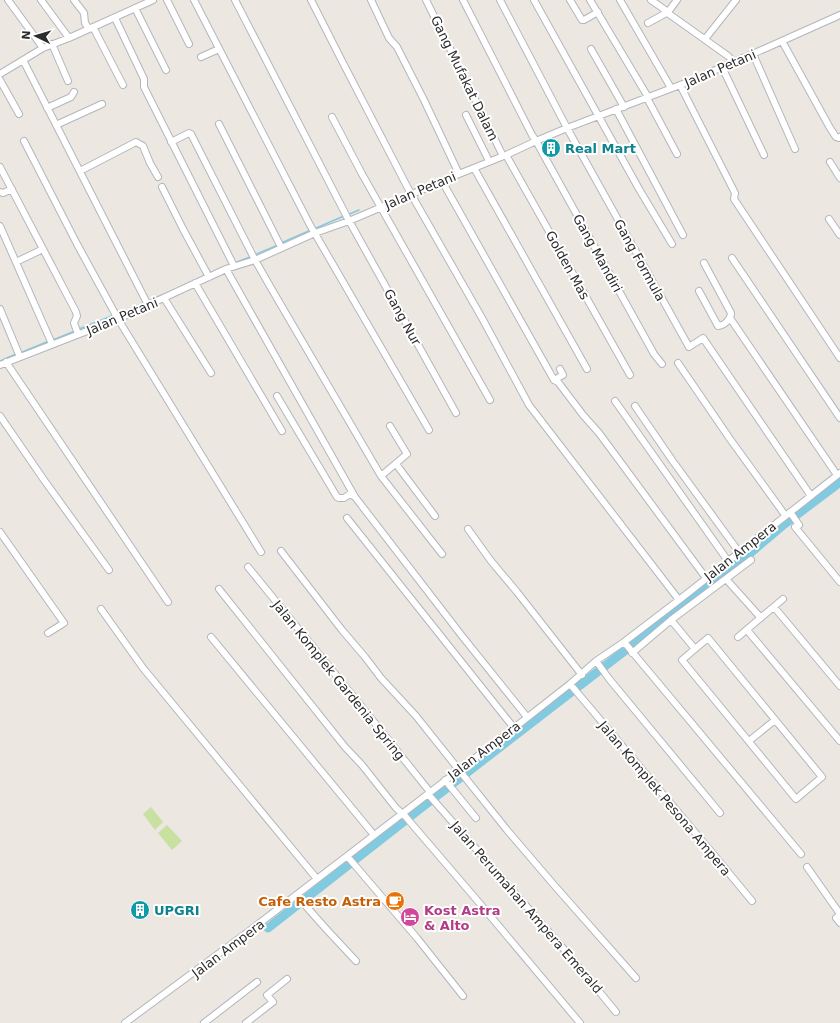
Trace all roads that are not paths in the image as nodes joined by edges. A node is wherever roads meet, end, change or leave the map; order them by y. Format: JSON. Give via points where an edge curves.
{"nodes":[{"id":1,"x":8,"y":0,"type":"edge"},
{"id":2,"x":41,"y":0,"type":"edge"},
{"id":3,"x":74,"y":0,"type":"edge"},
{"id":4,"x":153,"y":0,"type":"edge"},
{"id":5,"x":167,"y":0,"type":"edge"},
{"id":6,"x":194,"y":0,"type":"edge"},
{"id":7,"x":235,"y":0,"type":"edge"},
{"id":8,"x":311,"y":0,"type":"edge"},
{"id":9,"x":371,"y":0,"type":"edge"},
{"id":10,"x":426,"y":0,"type":"edge"},
{"id":11,"x":463,"y":0,"type":"edge"},
{"id":12,"x":500,"y":0,"type":"edge"},
{"id":13,"x":534,"y":0,"type":"edge"},
{"id":14,"x":570,"y":0,"type":"edge"},
{"id":15,"x":590,"y":0,"type":"edge"},
{"id":16,"x":620,"y":0,"type":"edge"},
{"id":17,"x":651,"y":0,"type":"edge"},
{"id":18,"x":736,"y":0,"type":"edge"},
{"id":19,"x":674,"y":1,"type":"edge"},
{"id":20,"x":144,"y":2,"type":"edge"},
{"id":21,"x":135,"y":8,"type":"junction"},
{"id":22,"x":598,"y":12,"type":"junction"},
{"id":23,"x":669,"y":13,"type":"junction"},
{"id":24,"x":840,"y":15,"type":"edge"},
{"id":25,"x":114,"y":18,"type":"junction"},
{"id":26,"x":648,"y":23,"type":"dead end"},
{"id":27,"x":91,"y":28,"type":"junction"},
{"id":28,"x":69,"y":38,"type":"junction"},
{"id":29,"x":705,"y":40,"type":"junction"},
{"id":30,"x":782,"y":41,"type":"junction"},
{"id":31,"x":52,"y":44,"type":"junction"},
{"id":32,"x":189,"y":44,"type":"dead end"},
{"id":33,"x":43,"y":48,"type":"junction"},
{"id":34,"x":219,"y":49,"type":"junction"},
{"id":35,"x":591,"y":49,"type":"dead end"},
{"id":36,"x":753,"y":54,"type":"junction"},
{"id":37,"x":201,"y":57,"type":"dead end"},
{"id":38,"x":731,"y":59,"type":"junction"},
{"id":39,"x":23,"y":60,"type":"junction"},
{"id":40,"x":722,"y":67,"type":"junction"},
{"id":41,"x":166,"y":70,"type":"dead end"},
{"id":42,"x":0,"y":74,"type":"edge"},
{"id":43,"x":0,"y":80,"type":"edge"},
{"id":44,"x":68,"y":81,"type":"dead end"},
{"id":45,"x":123,"y":85,"type":"dead end"},
{"id":46,"x":680,"y":85,"type":"junction"},
{"id":47,"x":671,"y":88,"type":"junction"},
{"id":48,"x":74,"y":92,"type":"dead end"},
{"id":49,"x":648,"y":97,"type":"junction"},
{"id":50,"x":102,"y":104,"type":"dead end"},
{"id":51,"x":624,"y":107,"type":"junction"},
{"id":52,"x":47,"y":108,"type":"junction"},
{"id":53,"x":616,"y":109,"type":"junction"},
{"id":54,"x":19,"y":114,"type":"dead end"},
{"id":55,"x":466,"y":115,"type":"dead end"},
{"id":56,"x":598,"y":116,"type":"junction"},
{"id":57,"x":332,"y":117,"type":"dead end"},
{"id":58,"x":219,"y":124,"type":"dead end"},
{"id":59,"x":56,"y":125,"type":"junction"},
{"id":60,"x":567,"y":128,"type":"junction"},
{"id":61,"x":840,"y":137,"type":"edge"},
{"id":62,"x":24,"y":141,"type":"dead end"},
{"id":63,"x":536,"y":141,"type":"junction"},
{"id":64,"x":171,"y":142,"type":"junction"},
{"id":65,"x":795,"y":149,"type":"dead end"},
{"id":66,"x":677,"y":154,"type":"dead end"},
{"id":67,"x":505,"y":155,"type":"junction"},
{"id":68,"x":764,"y":155,"type":"dead end"},
{"id":69,"x":489,"y":161,"type":"junction"},
{"id":70,"x":830,"y":162,"type":"dead end"},
{"id":71,"x":0,"y":167,"type":"edge"},
{"id":72,"x":474,"y":168,"type":"junction"},
{"id":73,"x":80,"y":171,"type":"junction"},
{"id":74,"x":459,"y":174,"type":"junction"},
{"id":75,"x":158,"y":177,"type":"dead end"},
{"id":76,"x":840,"y":178,"type":"edge"},
{"id":77,"x":3,"y":179,"type":"edge"},
{"id":78,"x":442,"y":181,"type":"junction"},
{"id":79,"x":162,"y":187,"type":"dead end"},
{"id":80,"x":12,"y":189,"type":"junction"},
{"id":81,"x":0,"y":192,"type":"edge"},
{"id":82,"x":412,"y":194,"type":"junction"},
{"id":83,"x":381,"y":207,"type":"junction"},
{"id":84,"x":348,"y":219,"type":"junction"},
{"id":85,"x":829,"y":219,"type":"dead end"},
{"id":86,"x":0,"y":226,"type":"edge"},
{"id":87,"x":313,"y":230,"type":"junction"},
{"id":88,"x":683,"y":235,"type":"dead end"},
{"id":89,"x":840,"y":235,"type":"edge"},
{"id":90,"x":672,"y":244,"type":"dead end"},
{"id":91,"x":280,"y":245,"type":"junction"},
{"id":92,"x":43,"y":249,"type":"junction"},
{"id":93,"x":732,"y":258,"type":"dead end"},
{"id":94,"x":255,"y":260,"type":"junction"},
{"id":95,"x":16,"y":262,"type":"junction"},
{"id":96,"x":704,"y":263,"type":"dead end"},
{"id":97,"x":233,"y":264,"type":"junction"},
{"id":98,"x":226,"y":269,"type":"junction"},
{"id":99,"x":209,"y":277,"type":"junction"},
{"id":100,"x":195,"y":283,"type":"junction"},
{"id":101,"x":698,"y":291,"type":"dead end"},
{"id":102,"x":164,"y":298,"type":"junction"},
{"id":103,"x":147,"y":301,"type":"junction"},
{"id":104,"x":0,"y":308,"type":"edge"},
{"id":105,"x":116,"y":316,"type":"junction"},
{"id":106,"x":730,"y":318,"type":"junction"},
{"id":107,"x":78,"y":333,"type":"junction"},
{"id":108,"x":52,"y":343,"type":"junction"},
{"id":109,"x":19,"y":354,"type":"junction"},
{"id":110,"x":840,"y":358,"type":"edge"},
{"id":111,"x":1,"y":363,"type":"edge"},
{"id":112,"x":678,"y":363,"type":"dead end"},
{"id":113,"x":662,"y":364,"type":"dead end"},
{"id":114,"x":560,"y":369,"type":"dead end"},
{"id":115,"x":587,"y":369,"type":"dead end"},
{"id":116,"x":211,"y":373,"type":"dead end"},
{"id":117,"x":630,"y":375,"type":"dead end"},
{"id":118,"x":554,"y":380,"type":"junction"},
{"id":119,"x":277,"y":396,"type":"dead end"},
{"id":120,"x":490,"y":400,"type":"dead end"},
{"id":121,"x":615,"y":401,"type":"dead end"},
{"id":122,"x":635,"y":406,"type":"dead end"},
{"id":123,"x":456,"y":413,"type":"dead end"},
{"id":124,"x":0,"y":416,"type":"edge"},
{"id":125,"x":840,"y":418,"type":"edge"},
{"id":126,"x":390,"y":426,"type":"dead end"},
{"id":127,"x":430,"y":430,"type":"dead end"},
{"id":128,"x":282,"y":431,"type":"dead end"},
{"id":129,"x":396,"y":464,"type":"junction"},
{"id":130,"x":839,"y":474,"type":"edge"},
{"id":131,"x":381,"y":476,"type":"junction"},
{"id":132,"x":811,"y":496,"type":"junction"},
{"id":133,"x":355,"y":497,"type":"junction"},
{"id":134,"x":435,"y":516,"type":"dead end"},
{"id":135,"x":791,"y":516,"type":"junction"},
{"id":136,"x":347,"y":518,"type":"dead end"},
{"id":137,"x":468,"y":529,"type":"dead end"},
{"id":138,"x":0,"y":532,"type":"edge"},
{"id":139,"x":281,"y":551,"type":"dead end"},
{"id":140,"x":261,"y":552,"type":"dead end"},
{"id":141,"x":739,"y":552,"type":"junction"},
{"id":142,"x":442,"y":554,"type":"dead end"},
{"id":143,"x":751,"y":560,"type":"dead end"},
{"id":144,"x":728,"y":561,"type":"junction"},
{"id":145,"x":248,"y":568,"type":"dead end"},
{"id":146,"x":110,"y":570,"type":"dead end"},
{"id":147,"x":706,"y":578,"type":"junction"},
{"id":148,"x":726,"y":579,"type":"junction"},
{"id":149,"x":840,"y":582,"type":"edge"},
{"id":150,"x":219,"y":589,"type":"dead end"},
{"id":151,"x":783,"y":599,"type":"dead end"},
{"id":152,"x":678,"y":600,"type":"junction"},
{"id":153,"x":168,"y":602,"type":"dead end"},
{"id":154,"x":774,"y":607,"type":"junction"},
{"id":155,"x":101,"y":609,"type":"dead end"},
{"id":156,"x":761,"y":618,"type":"junction"},
{"id":157,"x":671,"y":620,"type":"junction"},
{"id":158,"x":747,"y":630,"type":"junction"},
{"id":159,"x":48,"y":633,"type":"dead end"},
{"id":160,"x":211,"y":637,"type":"dead end"},
{"id":161,"x":738,"y":637,"type":"dead end"},
{"id":162,"x":628,"y":648,"type":"junction"},
{"id":163,"x":695,"y":649,"type":"junction"},
{"id":164,"x":598,"y":662,"type":"junction"},
{"id":165,"x":582,"y":675,"type":"junction"},
{"id":166,"x":571,"y":686,"type":"junction"},
{"id":167,"x":840,"y":686,"type":"edge"},
{"id":168,"x":528,"y":717,"type":"junction"},
{"id":169,"x":775,"y":720,"type":"junction"},
{"id":170,"x":514,"y":728,"type":"junction"},
{"id":171,"x":749,"y":741,"type":"junction"},
{"id":172,"x":840,"y":741,"type":"edge"},
{"id":173,"x":460,"y":771,"type":"junction"},
{"id":174,"x":446,"y":782,"type":"junction"},
{"id":175,"x":428,"y":793,"type":"junction"},
{"id":176,"x":437,"y":803,"type":"joint"},
{"id":177,"x":720,"y":813,"type":"dead end"},
{"id":178,"x":405,"y":817,"type":"junction"},
{"id":179,"x":476,"y":818,"type":"dead end"},
{"id":180,"x":374,"y":835,"type":"junction"},
{"id":181,"x":801,"y":854,"type":"dead end"},
{"id":182,"x":348,"y":858,"type":"junction"},
{"id":183,"x":807,"y":867,"type":"dead end"},
{"id":184,"x":317,"y":879,"type":"junction"},
{"id":185,"x":298,"y":896,"type":"junction"},
{"id":186,"x":752,"y":901,"type":"dead end"},
{"id":187,"x":840,"y":915,"type":"edge"},
{"id":188,"x":840,"y":923,"type":"edge"},
{"id":189,"x":356,"y":961,"type":"dead end"},
{"id":190,"x":636,"y":978,"type":"dead end"},
{"id":191,"x":287,"y":979,"type":"dead end"},
{"id":192,"x":257,"y":982,"type":"dead end"},
{"id":193,"x":463,"y":996,"type":"dead end"},
{"id":194,"x":616,"y":1012,"type":"dead end"},
{"id":195,"x":125,"y":1023,"type":"edge"},
{"id":196,"x":204,"y":1023,"type":"edge"},
{"id":197,"x":246,"y":1023,"type":"edge"},
{"id":198,"x":580,"y":1023,"type":"edge"}],
"edges":[{"from":1,"to":33,"type":"street"},
{"from":2,"to":28,"type":"street"},
{"from":3,"to":27,"type":"street","via":[[84,13],[85,23]]},
{"from":4,"to":20,"type":"street"},
{"from":5,"to":32,"type":"street"},
{"from":6,"to":34,"type":"street"},
{"from":7,"to":84,"type":"street","name":"Gang Nur"},
{"from":8,"to":82,"type":"street"},
{"from":9,"to":74,"type":"street","via":[[424,100]]},
{"from":10,"to":67,"type":"street","name":"Gang Mufakat Dalam"},
{"from":11,"to":63,"type":"street","name":"Gang Mandiri"},
{"from":12,"to":60,"type":"street","name":"Gang Formula"},
{"from":13,"to":56,"type":"street"},
{"from":14,"to":22,"type":"street","via":[[582,20]]},
{"from":15,"to":22,"type":"street"},
{"from":16,"to":47,"type":"street"},
{"from":17,"to":23,"type":"street"},
{"from":18,"to":29,"type":"street"},
{"from":19,"to":23,"type":"street"},
{"from":20,"to":21,"type":"street"},
{"from":21,"to":25,"type":"street"},
{"from":21,"to":41,"type":"street"},
{"from":22,"to":49,"type":"street"},
{"from":23,"to":26,"type":"street"},
{"from":23,"to":29,"type":"street"},
{"from":24,"to":30,"type":"street","name":"Jalan Petani"},
{"from":25,"to":27,"type":"street"},
{"from":25,"to":64,"type":"street"},
{"from":27,"to":28,"type":"street"},
{"from":27,"to":45,"type":"street"},
{"from":28,"to":31,"type":"street"},
{"from":29,"to":38,"type":"street"},
{"from":30,"to":36,"type":"street","name":"Jalan Petani"},
{"from":30,"to":61,"type":"street","via":[[830,128],[836,137]]},
{"from":31,"to":33,"type":"street"},
{"from":31,"to":44,"type":"street"},
{"from":33,"to":39,"type":"street"},
{"from":34,"to":37,"type":"street"},
{"from":34,"to":87,"type":"street"},
{"from":35,"to":51,"type":"street"},
{"from":36,"to":38,"type":"street","name":"Jalan Petani"},
{"from":36,"to":65,"type":"street"},
{"from":38,"to":40,"type":"street","name":"Jalan Petani"},
{"from":39,"to":42,"type":"street"},
{"from":39,"to":52,"type":"street"},
{"from":40,"to":46,"type":"street","name":"Jalan Petani"},
{"from":40,"to":68,"type":"street"},
{"from":43,"to":54,"type":"street"},
{"from":46,"to":47,"type":"street","name":"Jalan Petani"},
{"from":46,"to":110,"type":"street","via":[[734,193],[734,199]]},
{"from":47,"to":49,"type":"street","name":"Jalan Petani"},
{"from":48,"to":52,"type":"street","via":[[71,97]]},
{"from":49,"to":51,"type":"street","name":"Jalan Petani"},
{"from":49,"to":66,"type":"street"},
{"from":50,"to":59,"type":"street"},
{"from":51,"to":53,"type":"street","name":"Jalan Petani"},
{"from":52,"to":59,"type":"street"},
{"from":53,"to":56,"type":"street","name":"Jalan Petani"},
{"from":53,"to":88,"type":"street"},
{"from":55,"to":69,"type":"street"},
{"from":56,"to":60,"type":"street","name":"Jalan Petani"},
{"from":56,"to":90,"type":"street"},
{"from":57,"to":83,"type":"street"},
{"from":58,"to":91,"type":"street"},
{"from":59,"to":73,"type":"street"},
{"from":60,"to":63,"type":"street","name":"Jalan Petani"},
{"from":60,"to":132,"type":"street","name":"Gang Formula","via":[[689,347],[703,338]]},
{"from":62,"to":105,"type":"street"},
{"from":63,"to":67,"type":"street","name":"Jalan Petani"},
{"from":63,"to":113,"type":"street","name":"Gang Mandiri","via":[[654,354]]},
{"from":64,"to":94,"type":"street","via":[[191,134]]},
{"from":64,"to":97,"type":"street"},
{"from":67,"to":69,"type":"street","name":"Jalan Petani"},
{"from":67,"to":117,"type":"street","name":"Golden Mas"},
{"from":69,"to":72,"type":"street","name":"Jalan Petani"},
{"from":70,"to":76,"type":"street"},
{"from":71,"to":77,"type":"street"},
{"from":72,"to":74,"type":"street","name":"Jalan Petani"},
{"from":72,"to":115,"type":"street"},
{"from":73,"to":75,"type":"street","via":[[136,142],[143,146]]},
{"from":73,"to":103,"type":"street"},
{"from":74,"to":78,"type":"street","name":"Jalan Petani"},
{"from":77,"to":80,"type":"street"},
{"from":78,"to":82,"type":"street","name":"Jalan Petani"},
{"from":78,"to":118,"type":"street","via":[[545,370]]},
{"from":79,"to":99,"type":"street"},
{"from":80,"to":81,"type":"street"},
{"from":80,"to":92,"type":"street"},
{"from":82,"to":83,"type":"street","name":"Jalan Petani"},
{"from":82,"to":152,"type":"street","via":[[529,405]]},
{"from":83,"to":84,"type":"street","name":"Jalan Petani"},
{"from":83,"to":120,"type":"street"},
{"from":84,"to":87,"type":"street","name":"Jalan Petani"},
{"from":84,"to":123,"type":"street","name":"Gang Nur"},
{"from":85,"to":89,"type":"street"},
{"from":86,"to":95,"type":"street"},
{"from":87,"to":91,"type":"street","name":"Jalan Petani"},
{"from":87,"to":127,"type":"street"},
{"from":91,"to":94,"type":"street","name":"Jalan Petani"},
{"from":92,"to":95,"type":"street"},
{"from":92,"to":107,"type":"street","via":[[76,312],[74,323]]},
{"from":93,"to":125,"type":"street"},
{"from":94,"to":97,"type":"street","name":"Jalan Petani"},
{"from":94,"to":131,"type":"street"},
{"from":95,"to":108,"type":"street"},
{"from":96,"to":106,"type":"street","via":[[731,313]]},
{"from":97,"to":98,"type":"street","name":"Jalan Petani"},
{"from":98,"to":99,"type":"street","name":"Jalan Petani"},
{"from":98,"to":133,"type":"street"},
{"from":99,"to":100,"type":"street","name":"Jalan Petani"},
{"from":100,"to":102,"type":"street","name":"Jalan Petani"},
{"from":100,"to":128,"type":"street"},
{"from":101,"to":106,"type":"street","via":[[718,326]]},
{"from":102,"to":103,"type":"street","name":"Jalan Petani"},
{"from":102,"to":116,"type":"street"},
{"from":103,"to":105,"type":"street","name":"Jalan Petani"},
{"from":104,"to":109,"type":"street"},
{"from":105,"to":107,"type":"street","name":"Jalan Petani"},
{"from":105,"to":140,"type":"street"},
{"from":106,"to":130,"type":"street"},
{"from":107,"to":108,"type":"street","name":"Jalan Petani"},
{"from":108,"to":109,"type":"street","name":"Jalan Petani"},
{"from":109,"to":111,"type":"street","name":"Jalan Petani"},
{"from":111,"to":153,"type":"street"},
{"from":112,"to":135,"type":"street","via":[[726,433]]},
{"from":114,"to":118,"type":"street","via":[[563,375]]},
{"from":118,"to":147,"type":"street","via":[[599,433]]},
{"from":119,"to":133,"type":"street","via":[[338,497],[344,498],[350,494]]},
{"from":121,"to":144,"type":"street"},
{"from":122,"to":141,"type":"street"},
{"from":124,"to":146,"type":"street"},
{"from":126,"to":129,"type":"street","via":[[407,454]]},
{"from":129,"to":131,"type":"street"},
{"from":129,"to":134,"type":"street"},
{"from":130,"to":132,"type":"street","name":"Jalan Ampera"},
{"from":131,"to":142,"type":"street"},
{"from":132,"to":135,"type":"street","name":"Jalan Ampera"},
{"from":133,"to":168,"type":"street"},
{"from":135,"to":141,"type":"street","name":"Jalan Ampera"},
{"from":135,"to":149,"type":"street","via":[[799,525],[795,528]]},
{"from":136,"to":170,"type":"street"},
{"from":137,"to":165,"type":"street"},
{"from":138,"to":159,"type":"street","via":[[64,623]]},
{"from":139,"to":173,"type":"street","via":[[381,678],[416,716]]},
{"from":141,"to":144,"type":"street","name":"Jalan Ampera"},
{"from":143,"to":148,"type":"street"},
{"from":144,"to":147,"type":"street","name":"Jalan Ampera"},
{"from":145,"to":175,"type":"street","name":"Jalan Komplek Gardenia Spring","via":[[365,711]]},
{"from":147,"to":152,"type":"street","name":"Jalan Ampera"},
{"from":148,"to":156,"type":"street"},
{"from":148,"to":157,"type":"street"},
{"from":150,"to":178,"type":"street","via":[[345,747]]},
{"from":151,"to":154,"type":"street"},
{"from":152,"to":162,"type":"street","name":"Jalan Ampera"},
{"from":154,"to":156,"type":"street"},
{"from":154,"to":167,"type":"street"},
{"from":155,"to":184,"type":"street","via":[[143,668]]},
{"from":156,"to":158,"type":"street"},
{"from":157,"to":162,"type":"street"},
{"from":157,"to":163,"type":"street"},
{"from":158,"to":161,"type":"street"},
{"from":158,"to":172,"type":"street"},
{"from":160,"to":180,"type":"street"},
{"from":162,"to":164,"type":"street","name":"Jalan Ampera"},
{"from":162,"to":181,"type":"street"},
{"from":163,"to":169,"type":"street","via":[[708,638]]},
{"from":163,"to":171,"type":"street","via":[[682,660]]},
{"from":164,"to":165,"type":"street","name":"Jalan Ampera"},
{"from":164,"to":177,"type":"street","via":[[603,672]]},
{"from":165,"to":166,"type":"street","name":"Jalan Ampera"},
{"from":166,"to":168,"type":"street","name":"Jalan Ampera"},
{"from":166,"to":186,"type":"street","name":"Jalan Komplek Pesona Ampera"},
{"from":168,"to":170,"type":"street","name":"Jalan Ampera"},
{"from":169,"to":171,"type":"street"},
{"from":169,"to":171,"type":"street","via":[[822,777],[796,799]]},
{"from":170,"to":173,"type":"street","name":"Jalan Ampera"},
{"from":173,"to":174,"type":"street","name":"Jalan Ampera"},
{"from":173,"to":190,"type":"street","via":[[531,858]]},
{"from":174,"to":175,"type":"street","name":"Jalan Ampera"},
{"from":174,"to":179,"type":"street"},
{"from":175,"to":176,"type":"street","name":"Jalan Komplek Gardenia Spring"},
{"from":175,"to":178,"type":"street","name":"Jalan Ampera"},
{"from":176,"to":194,"type":"street","name":"Jalan Perumahan Ampera Emerald"},
{"from":178,"to":180,"type":"street","name":"Jalan Ampera"},
{"from":178,"to":198,"type":"street"},
{"from":180,"to":182,"type":"street","name":"Jalan Ampera"},
{"from":182,"to":184,"type":"street","name":"Jalan Ampera"},
{"from":182,"to":193,"type":"street"},
{"from":183,"to":187,"type":"street"},
{"from":184,"to":185,"type":"street","name":"Jalan Ampera"},
{"from":185,"to":189,"type":"street"},
{"from":185,"to":195,"type":"street","name":"Jalan Ampera"},
{"from":187,"to":188,"type":"street","via":[[836,918]]},
{"from":191,"to":197,"type":"street","via":[[267,995],[273,1002]]},
{"from":192,"to":196,"type":"street"}]}
